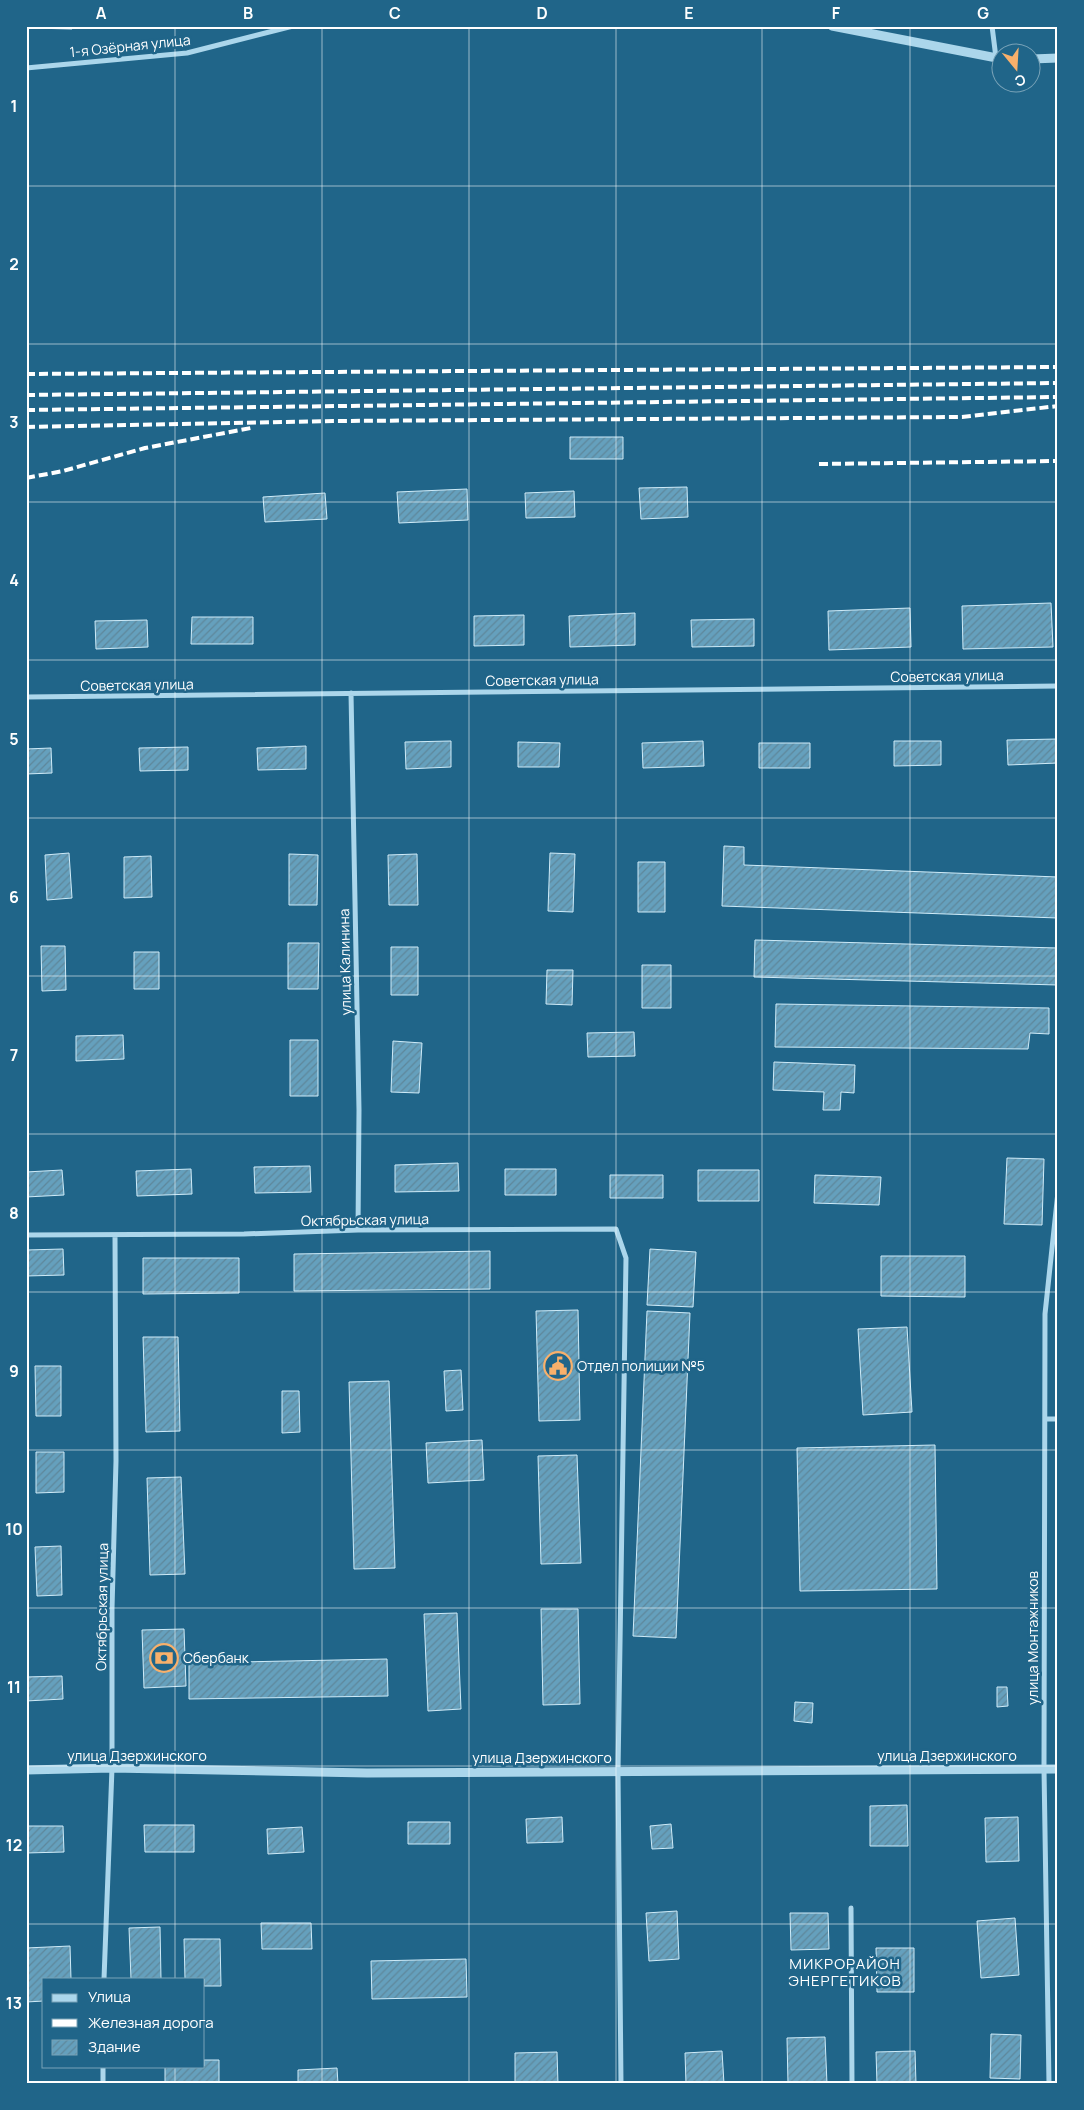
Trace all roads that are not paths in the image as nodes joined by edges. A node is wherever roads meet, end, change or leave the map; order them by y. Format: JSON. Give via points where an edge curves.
{"nodes":[{"id":1,"x":293,"y":26,"type":"edge"},
{"id":2,"x":832,"y":26,"type":"edge"},
{"id":3,"x":992,"y":26,"type":"edge"},
{"id":4,"x":995,"y":42,"type":"edge"},
{"id":5,"x":992,"y":58,"type":"edge"},
{"id":6,"x":1058,"y":58,"type":"edge"},
{"id":7,"x":1042,"y":59,"type":"edge"},
{"id":8,"x":26,"y":68,"type":"edge"},
{"id":9,"x":1058,"y":686,"type":"edge"},
{"id":10,"x":351,"y":694,"type":"junction"},
{"id":11,"x":26,"y":697,"type":"edge"},
{"id":12,"x":1058,"y":1192,"type":"edge"},
{"id":13,"x":358,"y":1230,"type":"junction"},
{"id":14,"x":26,"y":1235,"type":"edge"},
{"id":15,"x":115,"y":1235,"type":"junction"},
{"id":16,"x":1045,"y":1419,"type":"junction"},
{"id":17,"x":1058,"y":1419,"type":"edge"},
{"id":18,"x":112,"y":1768,"type":"junction"},
{"id":19,"x":1044,"y":1769,"type":"junction"},
{"id":20,"x":1058,"y":1769,"type":"edge"},
{"id":21,"x":26,"y":1770,"type":"edge"},
{"id":22,"x":618,"y":1772,"type":"junction"},
{"id":23,"x":851,"y":1908,"type":"dead end"},
{"id":24,"x":104,"y":1978,"type":"edge"},
{"id":25,"x":103,"y":2068,"type":"edge"},
{"id":26,"x":104,"y":2084,"type":"edge"},
{"id":27,"x":621,"y":2084,"type":"edge"},
{"id":28,"x":852,"y":2084,"type":"edge"},
{"id":29,"x":1049,"y":2084,"type":"edge"},
{"id":30,"x":1058,"y":2084,"type":"edge"}],
"edges":[{"from":1,"to":8,"type":"street","name":"1-я Озёрная улица","via":[[186,53]]},
{"from":2,"to":5,"type":"street"},
{"from":3,"to":4,"type":"street"},
{"from":6,"to":7,"type":"street"},
{"from":9,"to":10,"type":"street","name":"Советская улица"},
{"from":10,"to":11,"type":"street","name":"Советская улица"},
{"from":10,"to":13,"type":"street","name":"улица Калинина","via":[[359,1110]]},
{"from":12,"to":16,"type":"street","name":"улица Монтажников","via":[[1045,1314]]},
{"from":13,"to":15,"type":"street","name":"Октябрьская улица"},
{"from":13,"to":22,"type":"street","name":"Октябрьская улица","via":[[616,1230],[626,1258]]},
{"from":14,"to":15,"type":"street","name":"Октябрьская улица"},
{"from":15,"to":18,"type":"street","name":"Октябрьская улица"},
{"from":16,"to":17,"type":"street"},
{"from":16,"to":19,"type":"street","name":"улица Монтажников"},
{"from":18,"to":21,"type":"street","name":"улица Дзержинского"},
{"from":18,"to":22,"type":"street","name":"улица Дзержинского","via":[[366,1773]]},
{"from":18,"to":24,"type":"street","name":"Октябрьская улица"},
{"from":19,"to":20,"type":"street","name":"улица Дзержинского"},
{"from":19,"to":22,"type":"street","name":"улица Дзержинского"},
{"from":19,"to":29,"type":"street","name":"улица Монтажников"},
{"from":22,"to":27,"type":"street"},
{"from":23,"to":28,"type":"street"},
{"from":25,"to":26,"type":"street"},
{"from":29,"to":30,"type":"street"}]}
